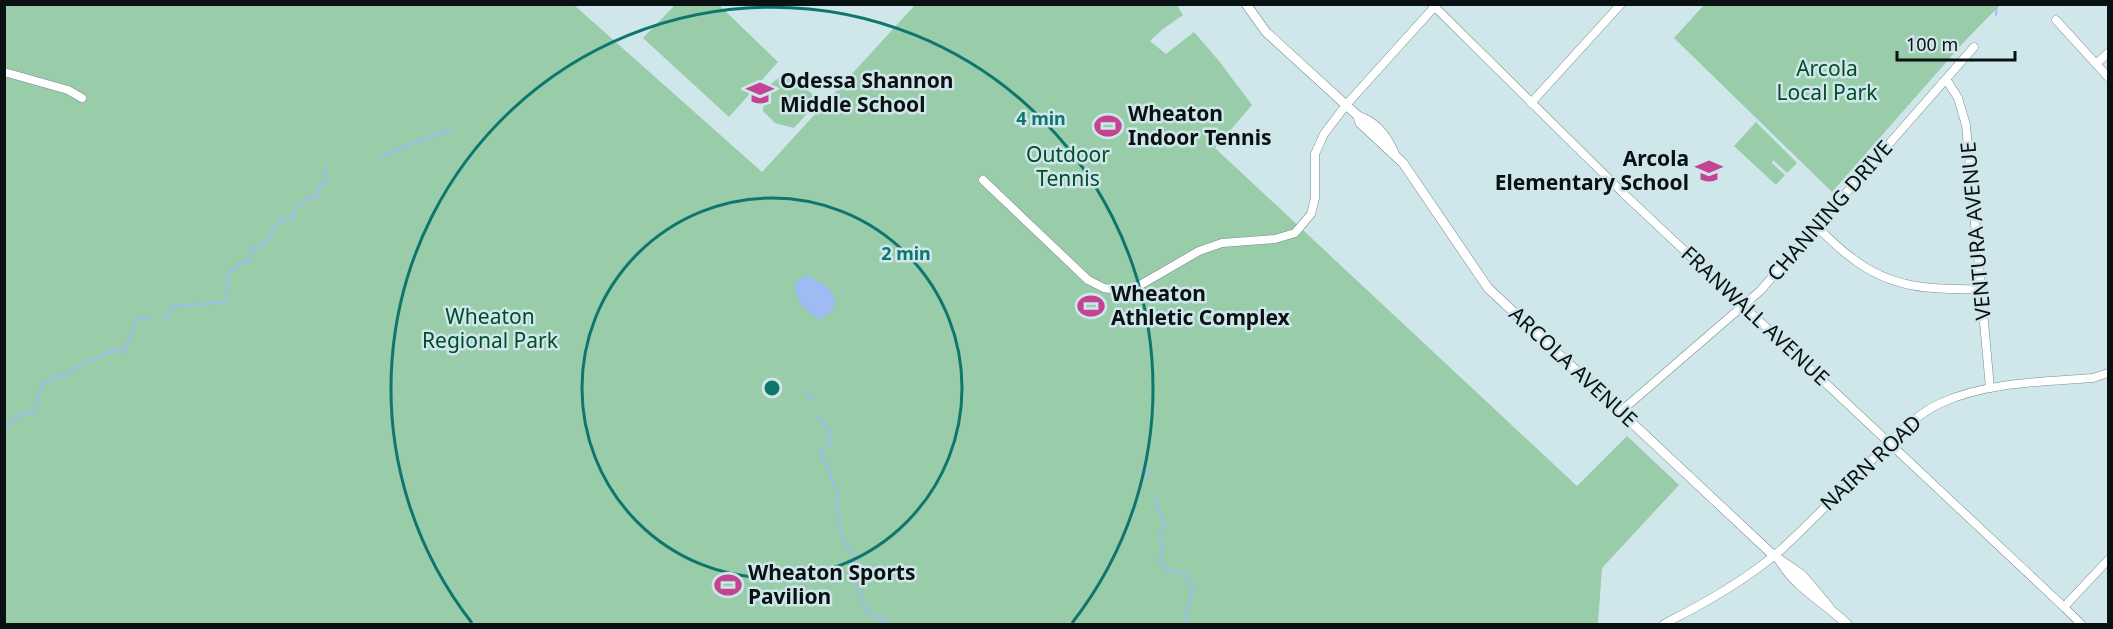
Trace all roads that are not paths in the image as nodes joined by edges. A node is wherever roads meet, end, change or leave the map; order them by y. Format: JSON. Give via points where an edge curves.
{"nodes":[{"id":1,"x":1246,"y":4,"type":"edge"},
{"id":2,"x":1621,"y":4,"type":"edge"},
{"id":3,"x":1434,"y":5,"type":"edge"},
{"id":4,"x":2056,"y":20,"type":"dead end"},
{"id":5,"x":1974,"y":47,"type":"dead end"},
{"id":6,"x":2109,"y":53,"type":"edge"},
{"id":7,"x":2096,"y":64,"type":"junction"},
{"id":8,"x":4,"y":72,"type":"edge"},
{"id":9,"x":2109,"y":77,"type":"edge"},
{"id":10,"x":1946,"y":79,"type":"junction"},
{"id":11,"x":82,"y":98,"type":"dead end"},
{"id":12,"x":1531,"y":103,"type":"junction"},
{"id":13,"x":1346,"y":105,"type":"junction"},
{"id":14,"x":983,"y":180,"type":"dead end"},
{"id":15,"x":1817,"y":227,"type":"junction"},
{"id":16,"x":1981,"y":290,"type":"junction"},
{"id":17,"x":1744,"y":306,"type":"junction"},
{"id":18,"x":2109,"y":373,"type":"edge"},
{"id":19,"x":1990,"y":388,"type":"junction"},
{"id":20,"x":1620,"y":412,"type":"junction"},
{"id":21,"x":1890,"y":443,"type":"junction"},
{"id":22,"x":1776,"y":556,"type":"junction"},
{"id":23,"x":2109,"y":560,"type":"edge"},
{"id":24,"x":2064,"y":607,"type":"junction"},
{"id":25,"x":1664,"y":624,"type":"edge"},
{"id":26,"x":1847,"y":624,"type":"edge"},
{"id":27,"x":2081,"y":624,"type":"edge"}],
"edges":[{"from":1,"to":13,"type":"street","name":"ARCOLA AVENUE","via":[[1266,32]]},
{"from":2,"to":12,"type":"street"},
{"from":3,"to":12,"type":"street","name":"FRANWALL AVENUE"},
{"from":3,"to":13,"type":"street"},
{"from":4,"to":7,"type":"street"},
{"from":5,"to":10,"type":"street","name":"CHANNING DRIVE"},
{"from":6,"to":7,"type":"street"},
{"from":7,"to":9,"type":"street"},
{"from":8,"to":11,"type":"street","via":[[68,90]]},
{"from":10,"to":15,"type":"street","name":"CHANNING DRIVE"},
{"from":10,"to":16,"type":"street","name":"VENTURA AVENUE","via":[[1958,98],[1966,125]]},
{"from":12,"to":17,"type":"street","name":"FRANWALL AVENUE"},
{"from":13,"to":14,"type":"street","via":[[1324,134],[1315,154],[1311,214],[1295,233],[1275,239],[1222,243],[1196,252],[1142,284],[1122,291],[1088,280]]},
{"from":13,"to":20,"type":"street","name":"ARCOLA AVENUE","via":[[1402,163],[1488,288]]},
{"from":15,"to":16,"type":"street","via":[[1852,258],[1890,280],[1938,290]]},
{"from":15,"to":17,"type":"street","name":"CHANNING DRIVE"},
{"from":16,"to":19,"type":"street","name":"VENTURA AVENUE"},
{"from":17,"to":20,"type":"street","name":"CHANNING DRIVE"},
{"from":17,"to":21,"type":"street","name":"FRANWALL AVENUE"},
{"from":18,"to":19,"type":"street","name":"NAIRN ROAD"},
{"from":19,"to":21,"type":"street","name":"NAIRN ROAD","via":[[1938,404]]},
{"from":20,"to":22,"type":"street","name":"ARCOLA AVENUE"},
{"from":21,"to":22,"type":"street","name":"NAIRN ROAD"},
{"from":21,"to":24,"type":"street","name":"FRANWALL AVENUE"},
{"from":22,"to":25,"type":"street","name":"NAIRN ROAD"},
{"from":22,"to":26,"type":"street","name":"ARCOLA AVENUE","via":[[1795,582]]},
{"from":23,"to":24,"type":"street"},
{"from":24,"to":27,"type":"street","name":"FRANWALL AVENUE"}]}
